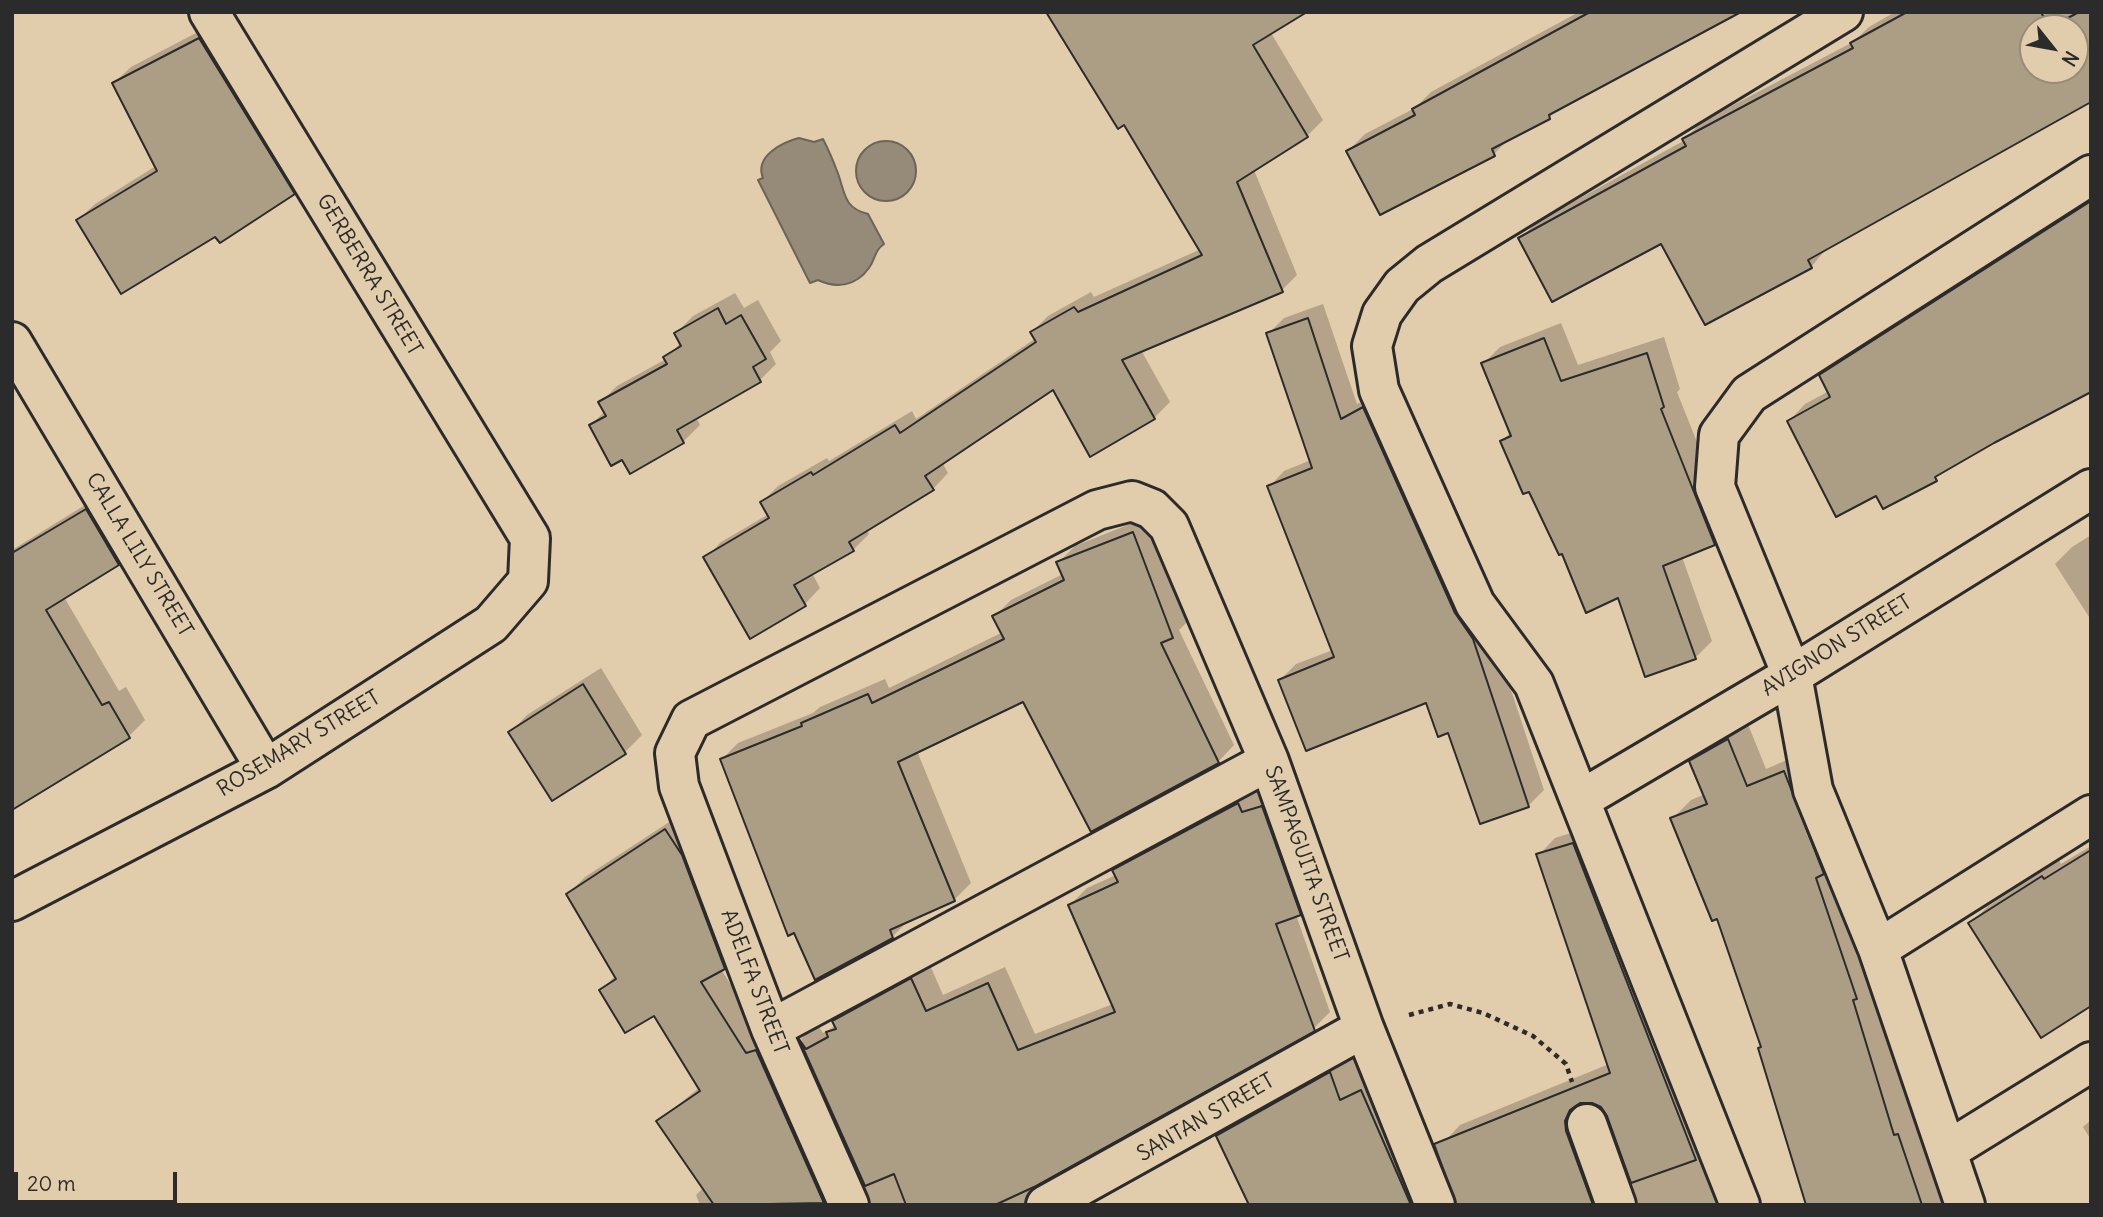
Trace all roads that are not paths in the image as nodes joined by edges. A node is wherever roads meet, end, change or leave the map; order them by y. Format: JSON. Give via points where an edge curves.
{"nodes":[{"id":1,"x":209,"y":12,"type":"edge"},
{"id":2,"x":1843,"y":12,"type":"edge"},
{"id":3,"x":2091,"y":175,"type":"edge"},
{"id":4,"x":12,"y":342,"type":"edge"},
{"id":5,"x":2091,"y":489,"type":"edge"},
{"id":6,"x":530,"y":538,"type":"joint"},
{"id":7,"x":1792,"y":675,"type":"junction"},
{"id":8,"x":675,"y":753,"type":"joint"},
{"id":9,"x":1269,"y":761,"type":"junction"},
{"id":10,"x":265,"y":769,"type":"junction"},
{"id":11,"x":1580,"y":800,"type":"junction"},
{"id":12,"x":2091,"y":815,"type":"edge"},
{"id":13,"x":12,"y":901,"type":"edge"},
{"id":14,"x":1878,"y":949,"type":"junction"},
{"id":15,"x":1364,"y":1028,"type":"junction"},
{"id":16,"x":771,"y":1029,"type":"junction"},
{"id":17,"x":2091,"y":1062,"type":"edge"},
{"id":18,"x":1587,"y":1124,"type":"road end"},
{"id":19,"x":1947,"y":1151,"type":"junction"},
{"id":20,"x":849,"y":1205,"type":"edge"},
{"id":21,"x":1046,"y":1205,"type":"edge"},
{"id":22,"x":1435,"y":1205,"type":"edge"},
{"id":23,"x":1616,"y":1205,"type":"edge"},
{"id":24,"x":1740,"y":1205,"type":"edge"},
{"id":25,"x":1965,"y":1205,"type":"edge"}],
"edges":[{"from":1,"to":6,"type":"street","name":"GERBERRA STREET"},
{"from":2,"to":11,"type":"street","via":[[1429,264],[1402,286],[1382,314],[1371,346],[1379,390],[1475,604],[1534,684]]},
{"from":3,"to":7,"type":"street","via":[[1749,394],[1719,435],[1715,487]]},
{"from":4,"to":10,"type":"street","name":"CALLA LILY STREET"},
{"from":5,"to":7,"type":"street","name":"AVIGNON STREET"},
{"from":6,"to":10,"type":"street","name":"ROSEMARY STREET","via":[[527,581],[491,624]]},
{"from":7,"to":11,"type":"street","name":"AVIGNON STREET"},
{"from":7,"to":14,"type":"street","via":[[1813,790]]},
{"from":8,"to":9,"type":"street","name":"SAMPAGUITA STREET","via":[[691,720],[1097,510],[1132,501],[1152,509],[1169,526]]},
{"from":8,"to":16,"type":"street","name":"ADELFA STREET","via":[[679,786]]},
{"from":9,"to":15,"type":"street","name":"SAMPAGUITA STREET"},
{"from":9,"to":16,"type":"street"},
{"from":10,"to":13,"type":"street","name":"ROSEMARY STREET"},
{"from":11,"to":24,"type":"street"},
{"from":12,"to":14,"type":"street"},
{"from":14,"to":19,"type":"street"},
{"from":15,"to":21,"type":"street","name":"SANTAN STREET"},
{"from":15,"to":22,"type":"street","name":"SAMPAGUITA STREET"},
{"from":16,"to":20,"type":"street","name":"ADELFA STREET"},
{"from":17,"to":19,"type":"street"},
{"from":18,"to":23,"type":"street"},
{"from":19,"to":25,"type":"street"}]}
